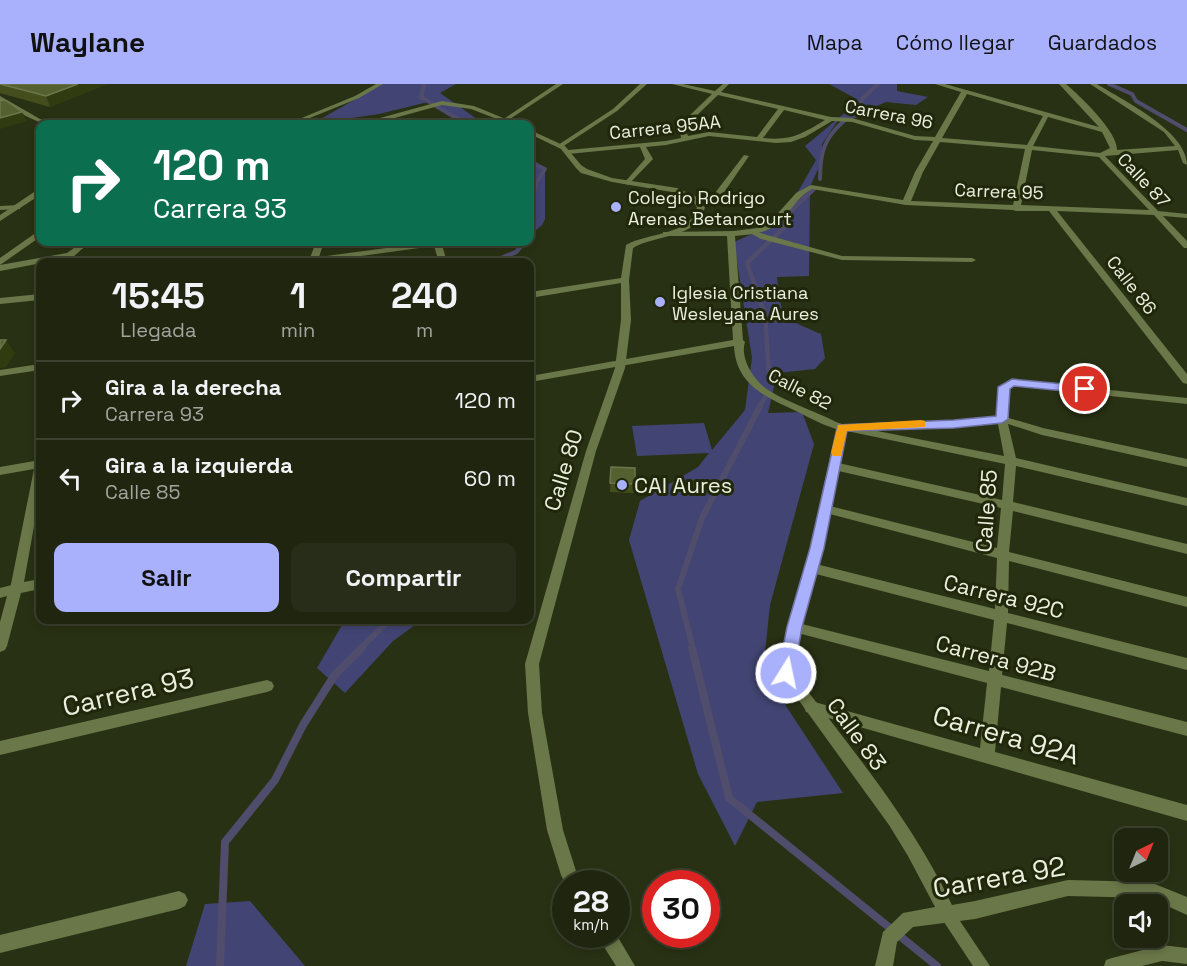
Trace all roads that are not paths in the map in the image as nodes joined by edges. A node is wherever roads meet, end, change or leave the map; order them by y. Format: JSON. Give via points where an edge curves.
{"nodes":[{"id":1,"x":380,"y":84,"type":"edge"},
{"id":2,"x":560,"y":84,"type":"edge"},
{"id":3,"x":644,"y":84,"type":"edge"},
{"id":4,"x":675,"y":84,"type":"edge"},
{"id":5,"x":726,"y":84,"type":"edge"},
{"id":6,"x":938,"y":84,"type":"edge"},
{"id":7,"x":1062,"y":84,"type":"edge"},
{"id":8,"x":1093,"y":84,"type":"edge"},
{"id":9,"x":715,"y":93,"type":"junction"},
{"id":10,"x":964,"y":93,"type":"junction"},
{"id":11,"x":0,"y":98,"type":"edge"},
{"id":12,"x":782,"y":108,"type":"junction"},
{"id":13,"x":1047,"y":114,"type":"junction"},
{"id":14,"x":831,"y":119,"type":"junction"},
{"id":15,"x":38,"y":120,"type":"edge"},
{"id":16,"x":300,"y":120,"type":"edge"},
{"id":17,"x":380,"y":120,"type":"edge"},
{"id":18,"x":506,"y":120,"type":"joint"},
{"id":19,"x":1105,"y":132,"type":"junction"},
{"id":20,"x":534,"y":134,"type":"edge"},
{"id":21,"x":685,"y":139,"type":"junction"},
{"id":22,"x":759,"y":139,"type":"junction"},
{"id":23,"x":939,"y":139,"type":"junction"},
{"id":24,"x":642,"y":145,"type":"junction"},
{"id":25,"x":561,"y":146,"type":"junction"},
{"id":26,"x":1029,"y":147,"type":"junction"},
{"id":27,"x":1180,"y":148,"type":"junction"},
{"id":28,"x":568,"y":152,"type":"junction"},
{"id":29,"x":1105,"y":154,"type":"junction"},
{"id":30,"x":746,"y":156,"type":"dead end"},
{"id":31,"x":1187,"y":163,"type":"edge"},
{"id":32,"x":628,"y":183,"type":"junction"},
{"id":33,"x":36,"y":195,"type":"edge"},
{"id":34,"x":906,"y":204,"type":"junction"},
{"id":35,"x":699,"y":205,"type":"junction"},
{"id":36,"x":17,"y":207,"type":"junction"},
{"id":37,"x":0,"y":208,"type":"edge"},
{"id":38,"x":1016,"y":209,"type":"junction"},
{"id":39,"x":1052,"y":210,"type":"junction"},
{"id":40,"x":1154,"y":213,"type":"junction"},
{"id":41,"x":1187,"y":216,"type":"edge"},
{"id":42,"x":0,"y":219,"type":"edge"},
{"id":43,"x":752,"y":232,"type":"junction"},
{"id":44,"x":731,"y":233,"type":"junction"},
{"id":45,"x":666,"y":234,"type":"junction"},
{"id":46,"x":36,"y":237,"type":"edge"},
{"id":47,"x":81,"y":246,"type":"edge"},
{"id":48,"x":413,"y":246,"type":"edge"},
{"id":49,"x":1187,"y":246,"type":"edge"},
{"id":50,"x":54,"y":258,"type":"edge"},
{"id":51,"x":334,"y":258,"type":"edge"},
{"id":52,"x":972,"y":260,"type":"dead end"},
{"id":53,"x":36,"y":261,"type":"edge"},
{"id":54,"x":0,"y":262,"type":"edge"},
{"id":55,"x":0,"y":268,"type":"edge"},
{"id":56,"x":625,"y":280,"type":"junction"},
{"id":57,"x":534,"y":294,"type":"edge"},
{"id":58,"x":36,"y":297,"type":"edge"},
{"id":59,"x":0,"y":301,"type":"edge"},
{"id":60,"x":740,"y":342,"type":"junction"},
{"id":61,"x":621,"y":362,"type":"junction"},
{"id":62,"x":36,"y":368,"type":"edge"},
{"id":63,"x":0,"y":373,"type":"edge"},
{"id":64,"x":536,"y":378,"type":"dead end"},
{"id":65,"x":1187,"y":381,"type":"edge"},
{"id":66,"x":1187,"y":401,"type":"edge"},
{"id":67,"x":1002,"y":419,"type":"junction"},
{"id":68,"x":842,"y":428,"type":"junction"},
{"id":69,"x":1011,"y":461,"type":"junction"},
{"id":70,"x":1187,"y":463,"type":"edge"},
{"id":71,"x":36,"y":466,"type":"edge"},
{"id":72,"x":834,"y":466,"type":"junction"},
{"id":73,"x":0,"y":471,"type":"edge"},
{"id":74,"x":36,"y":486,"type":"edge"},
{"id":75,"x":1187,"y":502,"type":"edge"},
{"id":76,"x":1007,"y":505,"type":"junction"},
{"id":77,"x":826,"y":509,"type":"junction"},
{"id":78,"x":1187,"y":549,"type":"edge"},
{"id":79,"x":1003,"y":555,"type":"junction"},
{"id":80,"x":812,"y":568,"type":"junction"},
{"id":81,"x":36,"y":585,"type":"edge"},
{"id":82,"x":16,"y":589,"type":"junction"},
{"id":83,"x":0,"y":593,"type":"edge"},
{"id":84,"x":1187,"y":602,"type":"edge"},
{"id":85,"x":1001,"y":618,"type":"junction"},
{"id":86,"x":794,"y":627,"type":"junction"},
{"id":87,"x":0,"y":645,"type":"edge"},
{"id":88,"x":1187,"y":664,"type":"edge"},
{"id":89,"x":995,"y":679,"type":"junction"},
{"id":90,"x":267,"y":686,"type":"dead end"},
{"id":91,"x":811,"y":707,"type":"junction"},
{"id":92,"x":1187,"y":729,"type":"edge"},
{"id":93,"x":0,"y":748,"type":"edge"},
{"id":94,"x":987,"y":756,"type":"junction"},
{"id":95,"x":1187,"y":813,"type":"edge"},
{"id":96,"x":568,"y":870,"type":"edge"},
{"id":97,"x":179,"y":900,"type":"dead end"},
{"id":98,"x":1187,"y":906,"type":"edge"},
{"id":99,"x":947,"y":914,"type":"junction"},
{"id":100,"x":0,"y":944,"type":"edge"},
{"id":101,"x":614,"y":948,"type":"edge"},
{"id":102,"x":1187,"y":956,"type":"edge"},
{"id":103,"x":626,"y":966,"type":"edge"},
{"id":104,"x":884,"y":966,"type":"edge"},
{"id":105,"x":982,"y":966,"type":"edge"},
{"id":106,"x":1112,"y":966,"type":"edge"}],
"edges":[{"from":1,"to":16,"type":"street"},
{"from":2,"to":18,"type":"street"},
{"from":3,"to":25,"type":"street","via":[[615,110]]},
{"from":4,"to":9,"type":"street","name":"Carrera 96"},
{"from":5,"to":9,"type":"street"},
{"from":6,"to":10,"type":"street"},
{"from":7,"to":19,"type":"street","name":"Calle 87","via":[[1089,108]]},
{"from":8,"to":27,"type":"street","via":[[1156,124]]},
{"from":9,"to":12,"type":"street","name":"Carrera 96"},
{"from":9,"to":21,"type":"street","via":[[690,118],[682,131]]},
{"from":10,"to":13,"type":"street"},
{"from":10,"to":23,"type":"street"},
{"from":11,"to":15,"type":"street"},
{"from":12,"to":14,"type":"street","name":"Carrera 96"},
{"from":12,"to":22,"type":"street"},
{"from":13,"to":19,"type":"street"},
{"from":13,"to":26,"type":"street"},
{"from":14,"to":22,"type":"street","name":"Carrera 95AA","via":[[803,136],[776,141]]},
{"from":14,"to":23,"type":"street","name":"Carrera 96","via":[[852,120],[915,138]]},
{"from":17,"to":18,"type":"street","via":[[442,104],[472,107]]},
{"from":19,"to":29,"type":"street","name":"Calle 87","via":[[1115,143],[1114,149]]},
{"from":20,"to":25,"type":"street"},
{"from":21,"to":22,"type":"street","name":"Carrera 95AA","via":[[717,134]]},
{"from":21,"to":24,"type":"street","name":"Carrera 95AA"},
{"from":23,"to":26,"type":"street","name":"Carrera 96"},
{"from":23,"to":34,"type":"street"},
{"from":24,"to":28,"type":"street","name":"Carrera 95AA"},
{"from":24,"to":32,"type":"street","via":[[649,159]]},
{"from":25,"to":28,"type":"street"},
{"from":26,"to":29,"type":"street","name":"Carrera 96"},
{"from":26,"to":38,"type":"street"},
{"from":27,"to":29,"type":"street","name":"Carrera 96"},
{"from":27,"to":31,"type":"street"},
{"from":28,"to":32,"type":"street","via":[[583,171]]},
{"from":29,"to":40,"type":"street","name":"Calle 87"},
{"from":30,"to":35,"type":"street","via":[[715,199]]},
{"from":32,"to":35,"type":"street","via":[[678,190]]},
{"from":33,"to":36,"type":"street"},
{"from":34,"to":38,"type":"street","name":"Carrera 95"},
{"from":34,"to":43,"type":"street","name":"Carrera 95","via":[[811,187],[800,190],[769,227]]},
{"from":35,"to":45,"type":"street","via":[[699,218],[690,226]]},
{"from":36,"to":37,"type":"street"},
{"from":36,"to":42,"type":"street"},
{"from":38,"to":39,"type":"street","name":"Carrera 95"},
{"from":39,"to":40,"type":"street","name":"Carrera 95"},
{"from":39,"to":65,"type":"street","name":"Calle 86"},
{"from":40,"to":41,"type":"street","name":"Carrera 95"},
{"from":40,"to":49,"type":"street","name":"Calle 87"},
{"from":43,"to":44,"type":"street"},
{"from":43,"to":52,"type":"lane","via":[[842,258]]},
{"from":44,"to":45,"type":"street"},
{"from":44,"to":60,"type":"street","name":"Calle 82"},
{"from":45,"to":56,"type":"street","name":"Calle 80","via":[[629,247]]},
{"from":46,"to":54,"type":"street"},
{"from":47,"to":50,"type":"street","via":[[70,255]]},
{"from":48,"to":51,"type":"street"},
{"from":53,"to":55,"type":"street"},
{"from":56,"to":57,"type":"street"},
{"from":56,"to":61,"type":"street","name":"Calle 80"},
{"from":58,"to":59,"type":"street"},
{"from":60,"to":61,"type":"street"},
{"from":60,"to":68,"type":"street","name":"Calle 82","via":[[742,365],[752,383]]},
{"from":61,"to":64,"type":"street"},
{"from":61,"to":96,"type":"street","name":"Calle 80","via":[[588,461],[532,664],[535,713],[555,830]]},
{"from":62,"to":63,"type":"street"},
{"from":66,"to":67,"type":"street","name":"Calle 85","via":[[1012,383],[1004,387]]},
{"from":67,"to":68,"type":"street"},
{"from":67,"to":69,"type":"street","name":"Calle 85"},
{"from":67,"to":70,"type":"street"},
{"from":68,"to":69,"type":"street"},
{"from":68,"to":72,"type":"street","name":"Calle 83"},
{"from":69,"to":75,"type":"street"},
{"from":69,"to":76,"type":"street","name":"Calle 85"},
{"from":71,"to":73,"type":"street"},
{"from":72,"to":76,"type":"street"},
{"from":72,"to":77,"type":"street","name":"Calle 83"},
{"from":74,"to":82,"type":"street"},
{"from":76,"to":78,"type":"street"},
{"from":76,"to":79,"type":"street","name":"Calle 85"},
{"from":77,"to":79,"type":"street"},
{"from":77,"to":80,"type":"street","name":"Calle 83"},
{"from":79,"to":84,"type":"street"},
{"from":79,"to":85,"type":"street","name":"Calle 85"},
{"from":80,"to":85,"type":"street","name":"Carrera 92C"},
{"from":80,"to":86,"type":"street","name":"Calle 83"},
{"from":81,"to":82,"type":"street"},
{"from":82,"to":83,"type":"street"},
{"from":82,"to":87,"type":"street"},
{"from":85,"to":88,"type":"street","name":"Carrera 92C"},
{"from":85,"to":89,"type":"street","name":"Calle 85"},
{"from":86,"to":89,"type":"street","name":"Carrera 92B"},
{"from":86,"to":91,"type":"street","name":"Calle 83","via":[[786,673]]},
{"from":89,"to":92,"type":"street","name":"Carrera 92B"},
{"from":89,"to":94,"type":"street","name":"Calle 85"},
{"from":90,"to":93,"type":"street","name":"Carrera 93"},
{"from":91,"to":94,"type":"street","name":"Carrera 92A"},
{"from":91,"to":99,"type":"street","name":"Calle 83","via":[[888,811],[935,884]]},
{"from":94,"to":95,"type":"street","name":"Carrera 92A"},
{"from":97,"to":100,"type":"street"},
{"from":98,"to":99,"type":"street","name":"Carrera 92","via":[[1150,890],[1068,888]]},
{"from":99,"to":104,"type":"street","name":"Carrera 92","via":[[909,919],[890,938]]},
{"from":99,"to":105,"type":"lane"},
{"from":101,"to":103,"type":"street"},
{"from":102,"to":106,"type":"lane","via":[[1162,953]]}]}
